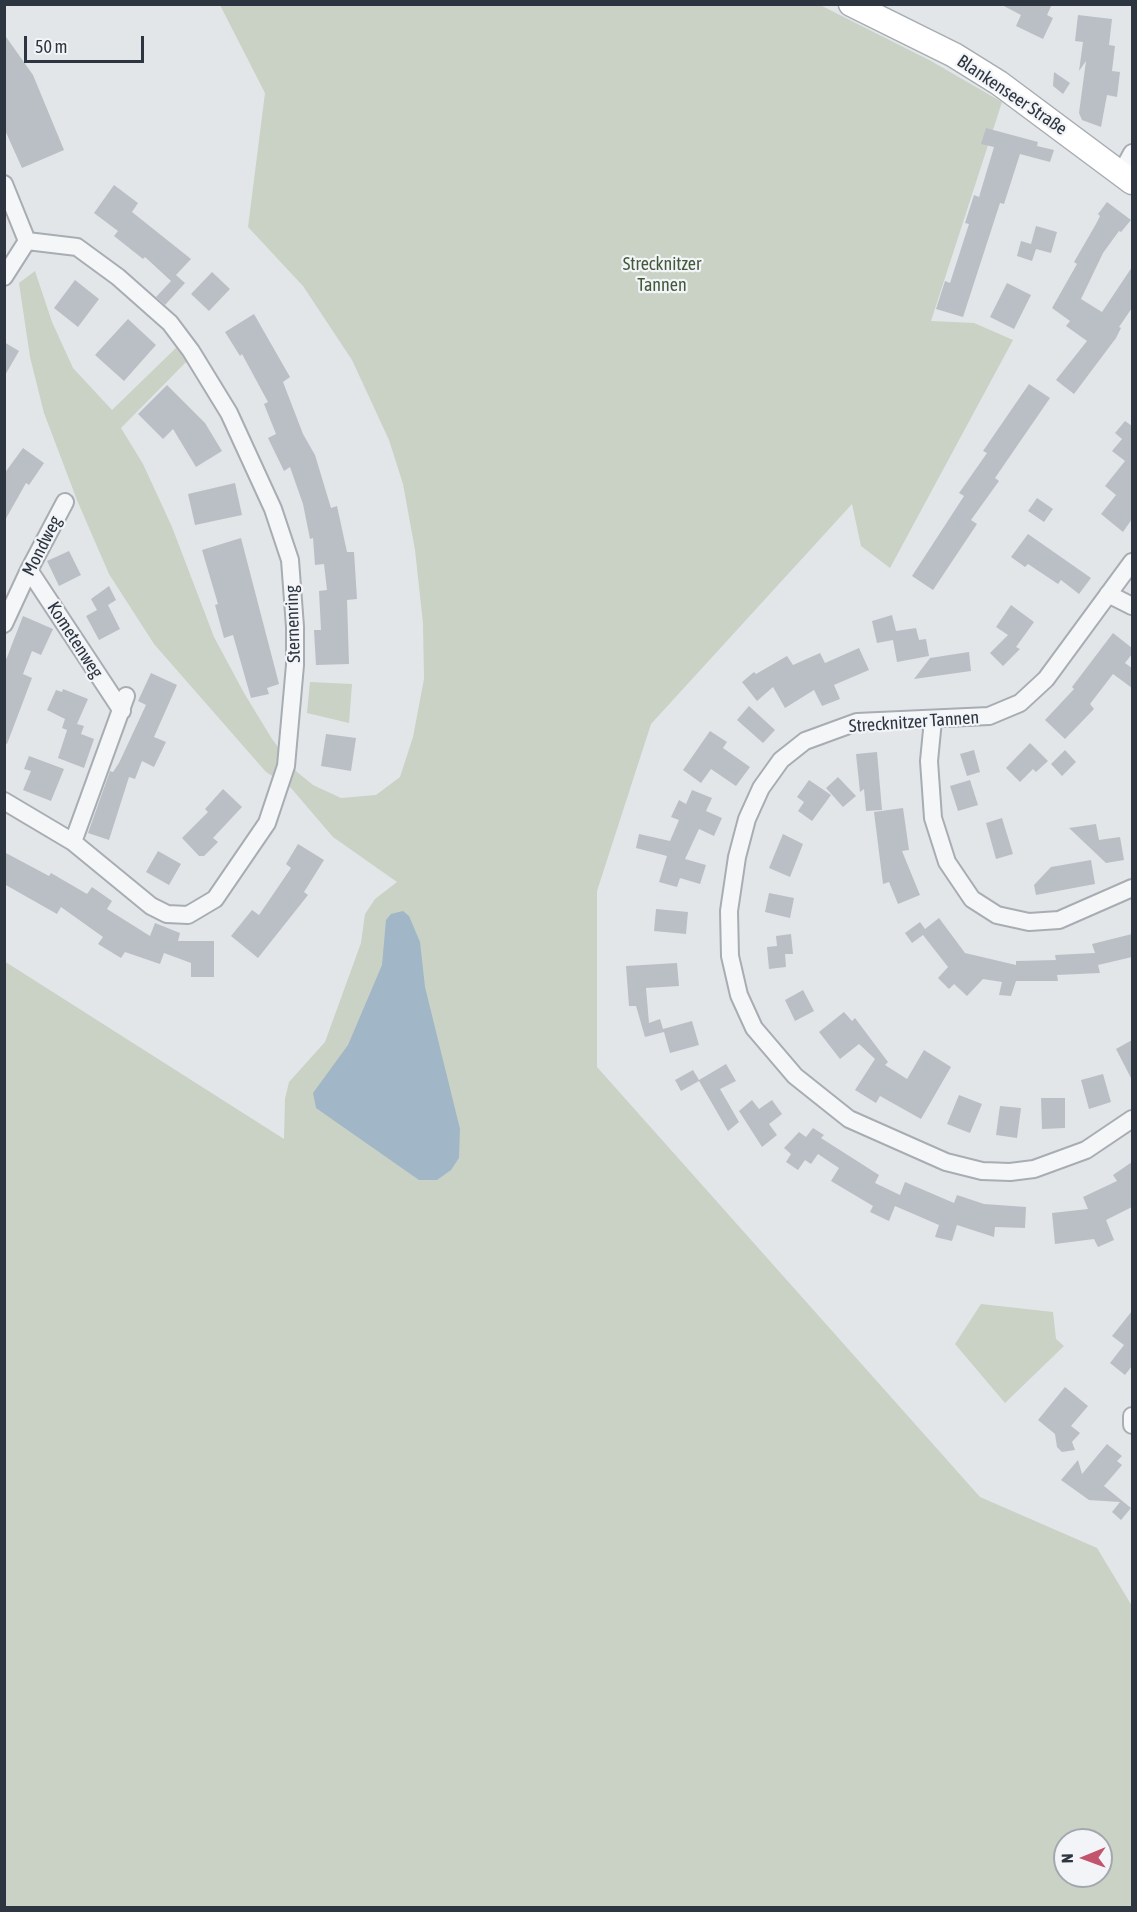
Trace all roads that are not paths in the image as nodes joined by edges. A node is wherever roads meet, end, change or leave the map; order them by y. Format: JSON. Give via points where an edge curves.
{"nodes":[{"id":1,"x":851,"y":4,"type":"edge"},
{"id":2,"x":1129,"y":169,"type":"edge"},
{"id":3,"x":4,"y":184,"type":"edge"},
{"id":4,"x":27,"y":241,"type":"junction"},
{"id":5,"x":4,"y":277,"type":"edge"},
{"id":6,"x":65,"y":502,"type":"dead end"},
{"id":7,"x":1132,"y":562,"type":"edge"},
{"id":8,"x":29,"y":570,"type":"junction"},
{"id":9,"x":1108,"y":594,"type":"junction"},
{"id":10,"x":1132,"y":606,"type":"edge"},
{"id":11,"x":4,"y":624,"type":"edge"},
{"id":12,"x":933,"y":720,"type":"junction"},
{"id":13,"x":4,"y":801,"type":"edge"},
{"id":14,"x":73,"y":842,"type":"junction"},
{"id":15,"x":1132,"y":888,"type":"edge"},
{"id":16,"x":1132,"y":1119,"type":"edge"}],
"edges":[{"from":1,"to":2,"type":"main road","name":"Blankenseer Straße","via":[[954,55]]},
{"from":3,"to":4,"type":"street"},
{"from":4,"to":5,"type":"street"},
{"from":4,"to":14,"type":"street","name":"Sternenring","via":[[77,247],[170,323],[191,351],[229,413],[273,509],[290,560],[296,627],[286,766],[267,823],[215,899],[188,915],[167,914],[151,906]]},
{"from":6,"to":8,"type":"street","name":"Mondweg"},
{"from":7,"to":9,"type":"street","name":"Strecknitzer Tannen"},
{"from":8,"to":11,"type":"street","name":"Mondweg"},
{"from":8,"to":14,"type":"street","name":"Kometenweg","via":[[124,704]]},
{"from":9,"to":10,"type":"street"},
{"from":9,"to":12,"type":"street","name":"Strecknitzer Tannen","via":[[1046,679],[1020,703],[989,716]]},
{"from":12,"to":15,"type":"street","via":[[929,761],[933,818],[947,862],[972,899],[997,915],[1029,922],[1059,920]]},
{"from":12,"to":16,"type":"street","name":"Strecknitzer Tannen","via":[[857,722],[829,730],[805,741],[781,760],[760,788],[742,838],[729,911],[730,956],[739,995],[754,1028],[795,1076],[849,1119],[946,1162],[982,1171],[1034,1169],[1060,1161],[1086,1150]]},
{"from":13,"to":14,"type":"street","name":"Sternenring"}]}
